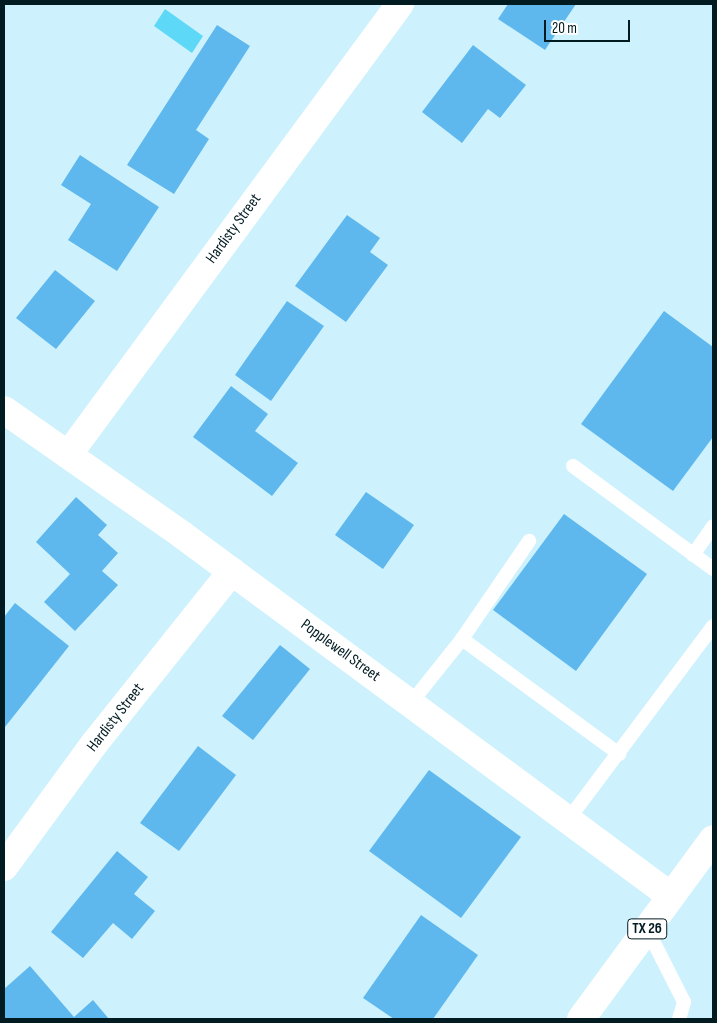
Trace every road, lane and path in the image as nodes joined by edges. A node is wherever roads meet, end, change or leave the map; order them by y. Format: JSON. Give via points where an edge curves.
{"nodes":[{"id":1,"x":400,"y":4,"type":"edge"},
{"id":2,"x":4,"y":410,"type":"edge"},
{"id":3,"x":68,"y":455,"type":"junction"},
{"id":4,"x":573,"y":466,"type":"dead end"},
{"id":5,"x":713,"y":526,"type":"edge"},
{"id":6,"x":529,"y":541,"type":"dead end"},
{"id":7,"x":693,"y":554,"type":"junction"},
{"id":8,"x":713,"y":569,"type":"edge"},
{"id":9,"x":232,"y":571,"type":"junction"},
{"id":10,"x":713,"y":626,"type":"edge"},
{"id":11,"x":462,"y":639,"type":"junction"},
{"id":12,"x":411,"y":703,"type":"junction"},
{"id":13,"x":619,"y":754,"type":"junction"},
{"id":14,"x":568,"y":820,"type":"junction"},
{"id":15,"x":713,"y":839,"type":"edge"},
{"id":16,"x":4,"y":867,"type":"edge"},
{"id":17,"x":671,"y":896,"type":"junction"},
{"id":18,"x":647,"y":929,"type":"junction"},
{"id":19,"x":581,"y":1019,"type":"edge"},
{"id":20,"x":679,"y":1019,"type":"edge"}],
"edges":[{"from":1,"to":3,"type":"street","name":"Hardisty Street"},
{"from":2,"to":3,"type":"street","name":"Popplewell Street"},
{"from":3,"to":9,"type":"street","name":"Popplewell Street"},
{"from":4,"to":7,"type":"lane"},
{"from":5,"to":7,"type":"lane"},
{"from":6,"to":11,"type":"lane"},
{"from":7,"to":8,"type":"lane"},
{"from":9,"to":12,"type":"street","name":"Popplewell Street"},
{"from":9,"to":16,"type":"street","name":"Hardisty Street","via":[[94,744]]},
{"from":10,"to":13,"type":"lane"},
{"from":11,"to":12,"type":"lane"},
{"from":11,"to":13,"type":"lane"},
{"from":12,"to":14,"type":"street","name":"Popplewell Street"},
{"from":13,"to":14,"type":"lane"},
{"from":14,"to":17,"type":"street","name":"Popplewell Street"},
{"from":15,"to":17,"type":"street","number":"TX 26"},
{"from":17,"to":18,"type":"street","number":"TX 26"},
{"from":18,"to":19,"type":"street","number":"TX 26"},
{"from":18,"to":20,"type":"lane","via":[[684,1002]]}]}
